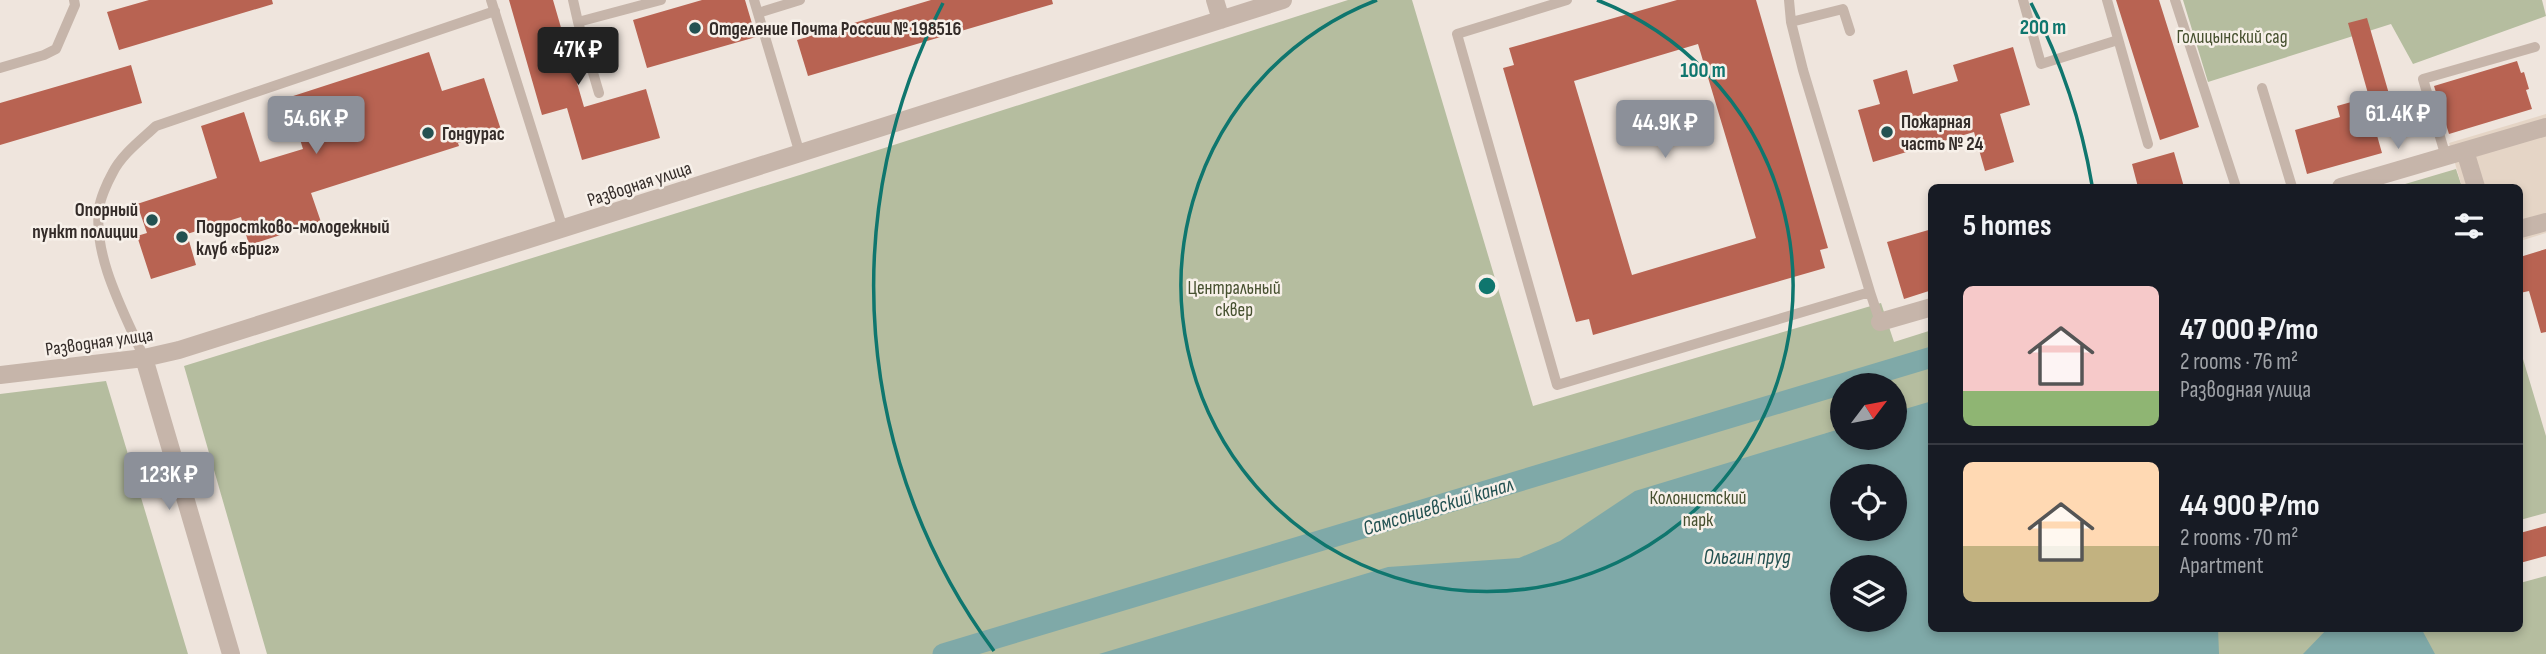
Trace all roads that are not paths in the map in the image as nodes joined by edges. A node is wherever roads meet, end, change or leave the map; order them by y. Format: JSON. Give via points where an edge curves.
{"nodes":[{"id":1,"x":74,"y":0,"type":"edge"},
{"id":2,"x":573,"y":0,"type":"edge"},
{"id":3,"x":660,"y":0,"type":"edge"},
{"id":4,"x":754,"y":0,"type":"edge"},
{"id":5,"x":800,"y":0,"type":"edge"},
{"id":6,"x":1215,"y":0,"type":"edge"},
{"id":7,"x":1283,"y":0,"type":"edge"},
{"id":8,"x":1567,"y":0,"type":"edge"},
{"id":9,"x":1788,"y":0,"type":"edge"},
{"id":10,"x":2023,"y":0,"type":"edge"},
{"id":11,"x":2107,"y":0,"type":"edge"},
{"id":12,"x":2175,"y":0,"type":"edge"},
{"id":13,"x":1543,"y":4,"type":"edge"},
{"id":14,"x":493,"y":5,"type":"edge"},
{"id":15,"x":758,"y":13,"type":"junction"},
{"id":16,"x":1221,"y":20,"type":"junction"},
{"id":17,"x":578,"y":22,"type":"junction"},
{"id":18,"x":1791,"y":22,"type":"junction"},
{"id":19,"x":1850,"y":31,"type":"dead end"},
{"id":20,"x":2118,"y":40,"type":"junction"},
{"id":21,"x":2535,"y":47,"type":"dead end"},
{"id":22,"x":0,"y":68,"type":"edge"},
{"id":23,"x":2262,"y":88,"type":"dead end"},
{"id":24,"x":599,"y":93,"type":"dead end"},
{"id":25,"x":2546,"y":127,"type":"edge"},
{"id":26,"x":2148,"y":144,"type":"dead end"},
{"id":27,"x":2465,"y":151,"type":"junction"},
{"id":28,"x":800,"y":153,"type":"junction"},
{"id":29,"x":2446,"y":157,"type":"junction"},
{"id":30,"x":2235,"y":184,"type":"edge"},
{"id":31,"x":2291,"y":184,"type":"edge"},
{"id":32,"x":2352,"y":184,"type":"edge"},
{"id":33,"x":2475,"y":184,"type":"edge"},
{"id":34,"x":2546,"y":222,"type":"edge"},
{"id":35,"x":2523,"y":228,"type":"edge"},
{"id":36,"x":563,"y":229,"type":"junction"},
{"id":37,"x":1870,"y":292,"type":"junction"},
{"id":38,"x":1928,"y":308,"type":"edge"},
{"id":39,"x":1880,"y":321,"type":"joint"},
{"id":40,"x":144,"y":358,"type":"junction"},
{"id":41,"x":0,"y":375,"type":"edge"},
{"id":42,"x":231,"y":654,"type":"edge"}],
"edges":[{"from":1,"to":22,"type":"lane","via":[[56,49]]},
{"from":2,"to":17,"type":"lane"},
{"from":3,"to":17,"type":"lane"},
{"from":4,"to":15,"type":"lane"},
{"from":5,"to":15,"type":"lane"},
{"from":6,"to":16,"type":"street"},
{"from":7,"to":16,"type":"street","name":"Разводная улица"},
{"from":8,"to":13,"type":"lane"},
{"from":9,"to":18,"type":"lane"},
{"from":10,"to":20,"type":"lane","via":[[2041,64]]},
{"from":11,"to":20,"type":"lane"},
{"from":12,"to":30,"type":"lane"},
{"from":13,"to":37,"type":"lane","via":[[1457,34],[1557,385]]},
{"from":14,"to":36,"type":"lane"},
{"from":14,"to":40,"type":"lane","via":[[156,126],[139,141],[112,173],[99,208],[109,280]]},
{"from":15,"to":28,"type":"lane"},
{"from":16,"to":28,"type":"street","name":"Разводная улица"},
{"from":17,"to":24,"type":"lane"},
{"from":18,"to":19,"type":"lane","via":[[1843,9]]},
{"from":18,"to":37,"type":"lane"},
{"from":20,"to":26,"type":"lane"},
{"from":21,"to":29,"type":"lane","via":[[2423,79]]},
{"from":23,"to":31,"type":"lane"},
{"from":25,"to":27,"type":"street"},
{"from":27,"to":29,"type":"street"},
{"from":27,"to":33,"type":"street"},
{"from":28,"to":36,"type":"street","name":"Разводная улица"},
{"from":29,"to":32,"type":"street"},
{"from":34,"to":35,"type":"street"},
{"from":36,"to":40,"type":"street","name":"Разводная улица"},
{"from":37,"to":39,"type":"lane"},
{"from":38,"to":39,"type":"street"},
{"from":40,"to":41,"type":"street","name":"Разводная улица"},
{"from":40,"to":42,"type":"street"}]}
